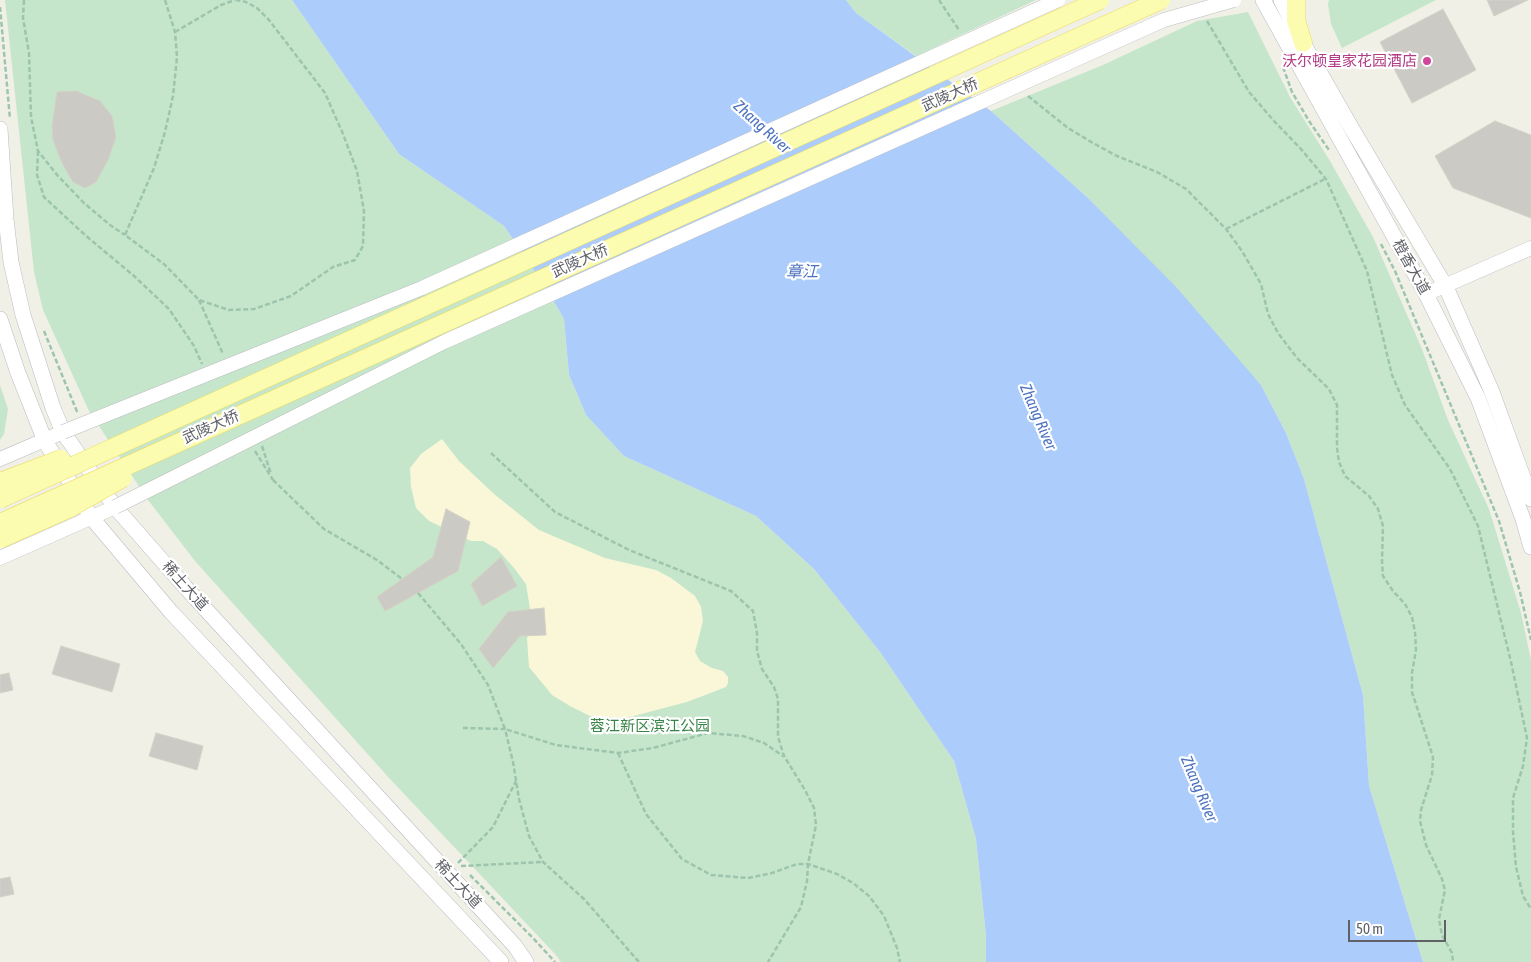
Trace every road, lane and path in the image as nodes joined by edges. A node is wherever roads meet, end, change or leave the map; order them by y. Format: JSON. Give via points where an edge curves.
{"nodes":[{"id":1,"x":24,"y":0,"type":"edge"},
{"id":2,"x":165,"y":0,"type":"edge"},
{"id":3,"x":236,"y":0,"type":"edge"},
{"id":4,"x":939,"y":0,"type":"edge"},
{"id":5,"x":1058,"y":0,"type":"edge"},
{"id":6,"x":1100,"y":0,"type":"edge"},
{"id":7,"x":1161,"y":0,"type":"edge"},
{"id":8,"x":1234,"y":0,"type":"edge"},
{"id":9,"x":1263,"y":0,"type":"edge"},
{"id":10,"x":1281,"y":0,"type":"edge"},
{"id":11,"x":1296,"y":0,"type":"edge"},
{"id":12,"x":0,"y":7,"type":"edge"},
{"id":13,"x":1205,"y":17,"type":"dead end"},
{"id":14,"x":958,"y":30,"type":"dead end"},
{"id":15,"x":175,"y":32,"type":"junction"},
{"id":16,"x":1303,"y":44,"type":"junction"},
{"id":17,"x":1282,"y":64,"type":"dead end"},
{"id":18,"x":1025,"y":94,"type":"dead end"},
{"id":19,"x":5,"y":128,"type":"edge"},
{"id":20,"x":1329,"y":150,"type":"dead end"},
{"id":21,"x":38,"y":151,"type":"junction"},
{"id":22,"x":1326,"y":179,"type":"junction"},
{"id":23,"x":1226,"y":229,"type":"junction"},
{"id":24,"x":125,"y":235,"type":"junction"},
{"id":25,"x":1379,"y":240,"type":"dead end"},
{"id":26,"x":1531,"y":248,"type":"edge"},
{"id":27,"x":1446,"y":287,"type":"junction"},
{"id":28,"x":1426,"y":294,"type":"junction"},
{"id":29,"x":199,"y":300,"type":"junction"},
{"id":30,"x":0,"y":319,"type":"edge"},
{"id":31,"x":41,"y":324,"type":"dead end"},
{"id":32,"x":223,"y":353,"type":"dead end"},
{"id":33,"x":206,"y":372,"type":"dead end"},
{"id":34,"x":232,"y":393,"type":"junction"},
{"id":35,"x":240,"y":414,"type":"junction"},
{"id":36,"x":80,"y":418,"type":"dead end"},
{"id":37,"x":63,"y":432,"type":"junction"},
{"id":38,"x":45,"y":441,"type":"junction"},
{"id":39,"x":261,"y":443,"type":"dead end"},
{"id":40,"x":253,"y":448,"type":"dead end"},
{"id":41,"x":491,"y":453,"type":"dead end"},
{"id":42,"x":0,"y":460,"type":"edge"},
{"id":43,"x":273,"y":480,"type":"junction"},
{"id":44,"x":0,"y":482,"type":"edge"},
{"id":45,"x":0,"y":498,"type":"edge"},
{"id":46,"x":1531,"y":498,"type":"edge"},
{"id":47,"x":115,"y":507,"type":"junction"},
{"id":48,"x":91,"y":517,"type":"junction"},
{"id":49,"x":0,"y":523,"type":"edge"},
{"id":50,"x":0,"y":539,"type":"edge"},
{"id":51,"x":1531,"y":547,"type":"edge"},
{"id":52,"x":0,"y":558,"type":"edge"},
{"id":53,"x":402,"y":579,"type":"dead end"},
{"id":54,"x":418,"y":593,"type":"dead end"},
{"id":55,"x":1531,"y":640,"type":"edge"},
{"id":56,"x":463,"y":728,"type":"dead end"},
{"id":57,"x":505,"y":729,"type":"junction"},
{"id":58,"x":618,"y":752,"type":"junction"},
{"id":59,"x":784,"y":756,"type":"junction"},
{"id":60,"x":516,"y":781,"type":"junction"},
{"id":61,"x":543,"y":862,"type":"junction"},
{"id":62,"x":808,"y":864,"type":"junction"},
{"id":63,"x":1531,"y":909,"type":"edge"},
{"id":64,"x":501,"y":962,"type":"edge"},
{"id":65,"x":526,"y":962,"type":"edge"},
{"id":66,"x":639,"y":962,"type":"edge"},
{"id":67,"x":768,"y":962,"type":"edge"},
{"id":68,"x":900,"y":962,"type":"edge"},
{"id":69,"x":1453,"y":962,"type":"edge"}],
"edges":[{"from":1,"to":21,"type":"path","via":[[32,117]]},
{"from":2,"to":15,"type":"path"},
{"from":3,"to":15,"type":"path","via":[[221,5]]},
{"from":3,"to":29,"type":"path","via":[[257,8],[269,20],[325,93],[356,171],[364,211],[363,246],[355,260],[333,267],[292,296],[254,310],[229,310]]},
{"from":4,"to":14,"type":"path"},
{"from":5,"to":37,"type":"street","bridge":true,"via":[[422,288]]},
{"from":6,"to":34,"type":"main road","name":"武陵大桥","bridge":true},
{"from":7,"to":35,"type":"main road","name":"武陵大桥","bridge":true},
{"from":8,"to":47,"type":"street","bridge":true,"via":[[1164,20],[444,342]]},
{"from":9,"to":28,"type":"main road","name":"橙香大道"},
{"from":10,"to":16,"type":"main road","name":"橙香大道"},
{"from":11,"to":16,"type":"main road","via":[[1296,20]]},
{"from":12,"to":19,"type":"path"},
{"from":13,"to":22,"type":"path","via":[[1249,92]]},
{"from":15,"to":24,"type":"path","via":[[177,57],[165,132],[154,168]]},
{"from":16,"to":27,"type":"main road","name":"橙香大道"},
{"from":17,"to":20,"type":"path","via":[[1292,92]]},
{"from":18,"to":23,"type":"path","via":[[1068,128],[1186,190]]},
{"from":19,"to":37,"type":"main road","name":"稀土大道","via":[[10,262],[26,324]]},
{"from":21,"to":24,"type":"path","via":[[84,203]]},
{"from":21,"to":33,"type":"path","via":[[38,175],[44,197],[169,309],[194,346]]},
{"from":22,"to":23,"type":"path"},
{"from":22,"to":63,"type":"path","via":[[1367,271],[1392,375],[1405,405],[1450,469],[1478,526],[1527,738],[1513,798],[1513,832],[1516,867]]},
{"from":23,"to":69,"type":"path","via":[[1261,284],[1268,314],[1278,333],[1333,397],[1339,462],[1345,476],[1369,496],[1378,509],[1383,526],[1383,576],[1412,617],[1416,641],[1412,692],[1433,757],[1432,775],[1420,821],[1426,845],[1444,884],[1440,919],[1442,935]]},
{"from":24,"to":29,"type":"path","via":[[164,264]]},
{"from":25,"to":55,"type":"path","via":[[1499,520]]},
{"from":26,"to":27,"type":"street"},
{"from":27,"to":28,"type":"street"},
{"from":27,"to":46,"type":"main road","name":"橙香大道","via":[[1492,392]]},
{"from":28,"to":51,"type":"main road","name":"橙香大道","via":[[1478,398]]},
{"from":29,"to":32,"type":"path"},
{"from":30,"to":38,"type":"main road","name":"稀土大道"},
{"from":31,"to":36,"type":"path"},
{"from":34,"to":44,"type":"main road","bridge":true},
{"from":34,"to":45,"type":"main road","name":"武陵大桥","bridge":true},
{"from":35,"to":49,"type":"main road","name":"武陵大桥","bridge":true},
{"from":35,"to":50,"type":"main road","bridge":true,"via":[[70,508]]},
{"from":37,"to":38,"type":"street"},
{"from":37,"to":47,"type":"main road","name":"稀土大道"},
{"from":38,"to":42,"type":"street"},
{"from":38,"to":48,"type":"main road","name":"稀土大道"},
{"from":39,"to":43,"type":"path"},
{"from":40,"to":43,"type":"path"},
{"from":41,"to":59,"type":"path","via":[[555,512],[629,550],[731,591],[752,611],[762,669],[778,699],[778,737]]},
{"from":43,"to":53,"type":"path","via":[[324,529],[377,560]]},
{"from":47,"to":48,"type":"street"},
{"from":47,"to":65,"type":"main road","name":"稀土大道","via":[[509,939]]},
{"from":48,"to":52,"type":"street"},
{"from":48,"to":64,"type":"main road","name":"稀土大道","via":[[172,612]]},
{"from":54,"to":57,"type":"path","via":[[461,644],[488,685]]},
{"from":56,"to":57,"type":"path"},
{"from":57,"to":58,"type":"path","via":[[556,745]]},
{"from":57,"to":60,"type":"path"},
{"from":58,"to":59,"type":"path","via":[[653,748],[708,733],[743,736],[764,743]]},
{"from":58,"to":62,"type":"path","via":[[646,814],[682,859],[711,875],[748,878]]},
{"from":59,"to":62,"type":"path","via":[[814,808],[816,826]]},
{"from":60,"to":61,"type":"path","via":[[530,836]]},
{"from":60,"to":61,"type":"path","via":[[493,827],[460,864]]},
{"from":61,"to":66,"type":"path","via":[[584,899]]},
{"from":62,"to":67,"type":"path","via":[[801,908]]},
{"from":62,"to":68,"type":"path","via":[[837,874],[869,896],[884,916]]}]}
